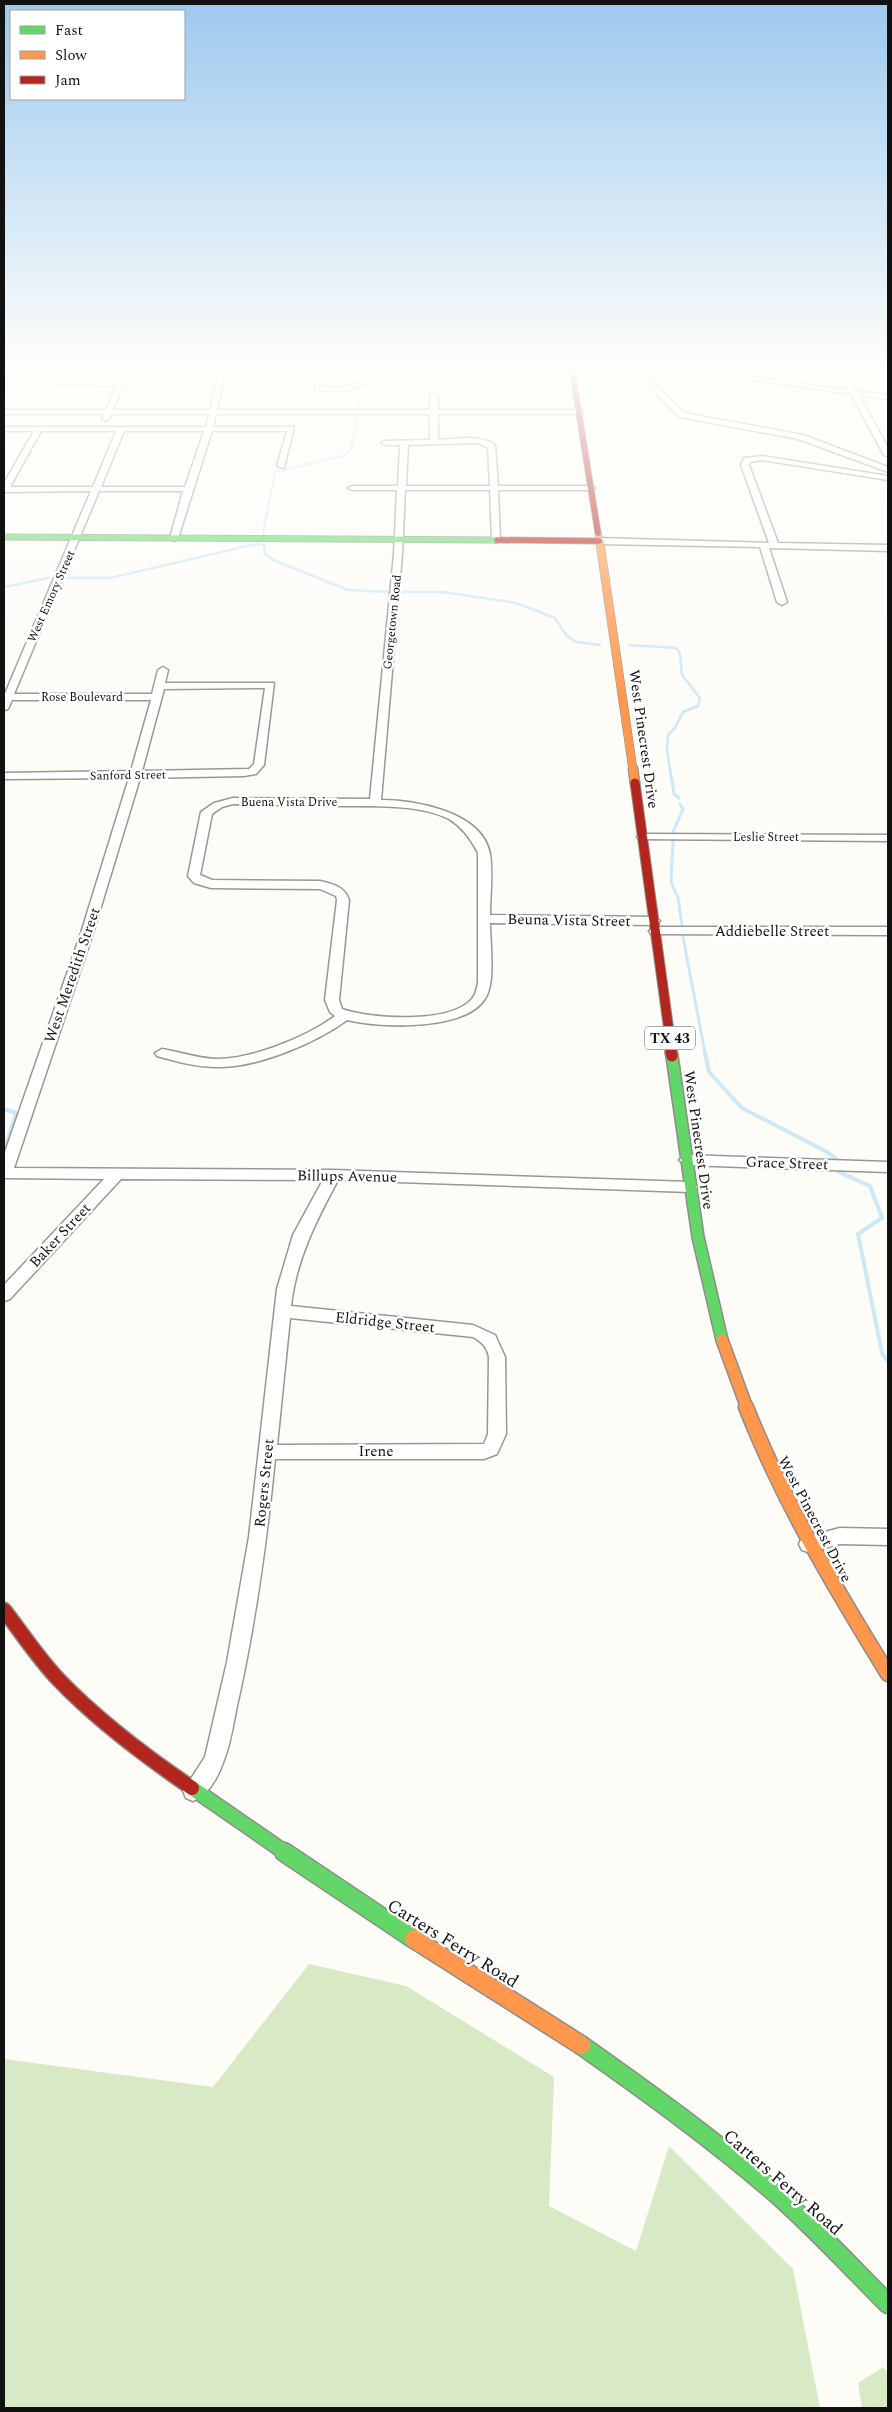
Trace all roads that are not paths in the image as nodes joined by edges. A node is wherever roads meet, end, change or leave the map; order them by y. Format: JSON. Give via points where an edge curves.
{"nodes":[{"id":1,"x":11,"y":477,"type":"edge"},
{"id":2,"x":102,"y":477,"type":"edge"},
{"id":3,"x":192,"y":477,"type":"edge"},
{"id":4,"x":402,"y":477,"type":"edge"},
{"id":5,"x":493,"y":477,"type":"edge"},
{"id":6,"x":589,"y":477,"type":"edge"},
{"id":7,"x":750,"y":477,"type":"edge"},
{"id":8,"x":352,"y":488,"type":"dead end"},
{"id":9,"x":402,"y":488,"type":"junction"},
{"id":10,"x":494,"y":488,"type":"junction"},
{"id":11,"x":591,"y":488,"type":"junction"},
{"id":12,"x":4,"y":489,"type":"edge"},
{"id":13,"x":97,"y":489,"type":"junction"},
{"id":14,"x":188,"y":489,"type":"junction"},
{"id":15,"x":4,"y":537,"type":"edge"},
{"id":16,"x":76,"y":538,"type":"junction"},
{"id":17,"x":174,"y":538,"type":"junction"},
{"id":18,"x":399,"y":540,"type":"junction"},
{"id":19,"x":496,"y":540,"type":"junction"},
{"id":20,"x":599,"y":541,"type":"junction"},
{"id":21,"x":764,"y":546,"type":"junction"},
{"id":22,"x":775,"y":546,"type":"junction"},
{"id":23,"x":888,"y":548,"type":"edge"},
{"id":24,"x":782,"y":602,"type":"dead end"},
{"id":25,"x":163,"y":670,"type":"dead end"},
{"id":26,"x":157,"y":692,"type":"junction"},
{"id":27,"x":6,"y":702,"type":"edge"},
{"id":28,"x":252,"y":772,"type":"joint"},
{"id":29,"x":135,"y":775,"type":"junction"},
{"id":30,"x":4,"y":776,"type":"edge"},
{"id":31,"x":375,"y":802,"type":"junction"},
{"id":32,"x":643,"y":837,"type":"junction"},
{"id":33,"x":888,"y":838,"type":"edge"},
{"id":34,"x":484,"y":919,"type":"junction"},
{"id":35,"x":654,"y":926,"type":"junction"},
{"id":36,"x":888,"y":931,"type":"edge"},
{"id":37,"x":344,"y":1015,"type":"junction"},
{"id":38,"x":162,"y":1053,"type":"dead end"},
{"id":39,"x":686,"y":1160,"type":"junction"},
{"id":40,"x":888,"y":1167,"type":"edge"},
{"id":41,"x":4,"y":1173,"type":"edge"},
{"id":42,"x":117,"y":1174,"type":"junction"},
{"id":43,"x":333,"y":1175,"type":"junction"},
{"id":44,"x":690,"y":1187,"type":"junction"},
{"id":45,"x":4,"y":1295,"type":"edge"},
{"id":46,"x":282,"y":1311,"type":"junction"},
{"id":47,"x":268,"y":1452,"type":"junction"},
{"id":48,"x":484,"y":1452,"type":"joint"},
{"id":49,"x":888,"y":1537,"type":"edge"},
{"id":50,"x":808,"y":1544,"type":"junction"},
{"id":51,"x":4,"y":1610,"type":"edge"},
{"id":52,"x":888,"y":1674,"type":"edge"},
{"id":53,"x":193,"y":1791,"type":"junction"},
{"id":54,"x":888,"y":2304,"type":"edge"}],
"edges":[{"from":1,"to":12,"type":"street"},
{"from":2,"to":13,"type":"street","name":"West Emory Street"},
{"from":3,"to":14,"type":"street"},
{"from":4,"to":9,"type":"street","name":"Georgetown Road"},
{"from":5,"to":10,"type":"street"},
{"from":6,"to":11,"type":"main road","name":"West Pinecrest Drive","number":"TX 43"},
{"from":7,"to":22,"type":"street"},
{"from":8,"to":9,"type":"street"},
{"from":9,"to":10,"type":"street"},
{"from":9,"to":18,"type":"street","name":"Georgetown Road"},
{"from":10,"to":11,"type":"street"},
{"from":10,"to":19,"type":"street"},
{"from":11,"to":20,"type":"main road","name":"West Pinecrest Drive","number":"TX 43"},
{"from":12,"to":13,"type":"street"},
{"from":13,"to":14,"type":"street"},
{"from":13,"to":16,"type":"street","name":"West Emory Street"},
{"from":14,"to":17,"type":"street"},
{"from":15,"to":16,"type":"main road"},
{"from":16,"to":17,"type":"main road"},
{"from":16,"to":27,"type":"street","name":"West Emory Street"},
{"from":17,"to":18,"type":"main road"},
{"from":18,"to":19,"type":"main road"},
{"from":18,"to":31,"type":"street","name":"Georgetown Road"},
{"from":19,"to":20,"type":"main road"},
{"from":20,"to":21,"type":"street"},
{"from":20,"to":32,"type":"main road","name":"West Pinecrest Drive","number":"TX 43"},
{"from":21,"to":22,"type":"street"},
{"from":21,"to":24,"type":"street"},
{"from":22,"to":23,"type":"street"},
{"from":25,"to":26,"type":"street","name":"West Meredith Street"},
{"from":26,"to":27,"type":"street","name":"Rose Boulevard"},
{"from":26,"to":28,"type":"street","name":"Rose Boulevard","via":[[270,685],[259,765]]},
{"from":26,"to":29,"type":"street","name":"West Meredith Street"},
{"from":28,"to":29,"type":"street","name":"Sanford Street"},
{"from":29,"to":30,"type":"street","name":"Sanford Street"},
{"from":29,"to":41,"type":"street","name":"West Meredith Street","via":[[87,933]]},
{"from":31,"to":34,"type":"street","name":"Buena Vista Drive","via":[[438,812],[457,820],[473,833],[484,853]]},
{"from":31,"to":37,"type":"street","name":"Buena Vista Drive","via":[[234,801],[218,805],[205,816],[193,872],[198,880],[211,884],[315,884],[338,891],[343,900],[332,1000],[334,1008]]},
{"from":32,"to":33,"type":"street","name":"Leslie Street"},
{"from":32,"to":35,"type":"main road","name":"West Pinecrest Drive","number":"TX 43"},
{"from":34,"to":35,"type":"street","name":"Beuna Vista Street"},
{"from":34,"to":37,"type":"street","name":"Buena Vista Drive","via":[[484,987],[470,1008],[441,1017],[387,1021],[361,1020]]},
{"from":35,"to":36,"type":"street","name":"Addiebelle Street"},
{"from":35,"to":39,"type":"main road","name":"West Pinecrest Drive","number":"TX 43"},
{"from":37,"to":38,"type":"street","via":[[324,1029],[240,1061],[216,1063]]},
{"from":39,"to":40,"type":"street","name":"Grace Street"},
{"from":39,"to":44,"type":"main road","name":"West Pinecrest Drive","number":"TX 43"},
{"from":41,"to":42,"type":"street","name":"Billups Avenue"},
{"from":42,"to":43,"type":"street","name":"Billups Avenue"},
{"from":42,"to":45,"type":"street","name":"Baker Street"},
{"from":43,"to":44,"type":"street","name":"Billups Avenue"},
{"from":43,"to":46,"type":"street","name":"Rogers Street","via":[[299,1241]]},
{"from":44,"to":50,"type":"main road","name":"West Pinecrest Drive","number":"TX 43","via":[[711,1299],[738,1390],[767,1462]]},
{"from":46,"to":47,"type":"street","name":"Rogers Street"},
{"from":46,"to":48,"type":"street","name":"Eldridge Street","via":[[473,1331],[488,1337],[497,1356],[497,1434],[491,1449]]},
{"from":47,"to":48,"type":"street","name":"Irene"},
{"from":47,"to":53,"type":"street","name":"Rogers Street","via":[[257,1545],[235,1671],[215,1758]]},
{"from":49,"to":50,"type":"street","via":[[840,1536]]},
{"from":50,"to":52,"type":"main road","name":"West Pinecrest Drive","number":"TX 43"},
{"from":51,"to":53,"type":"main road","name":"Carters Ferry Road","via":[[32,1648],[85,1706]]},
{"from":53,"to":54,"type":"main road","name":"Carters Ferry Road","via":[[365,1908],[627,2077],[805,2220]]}]}
